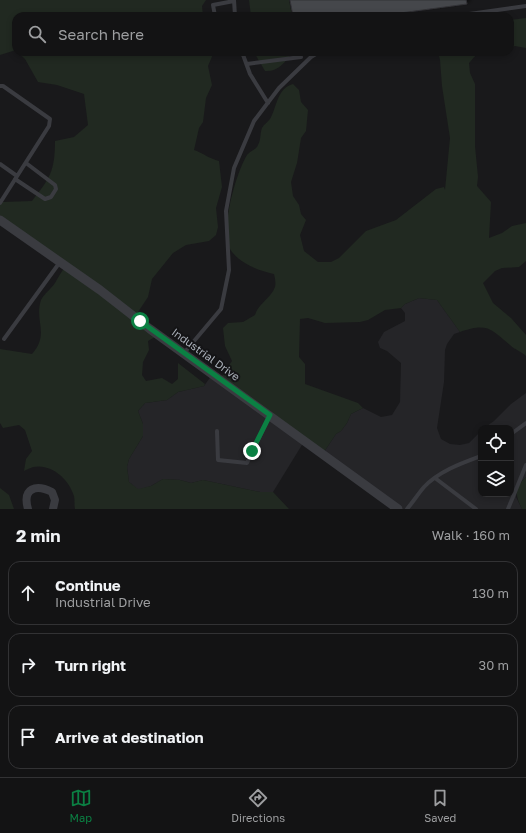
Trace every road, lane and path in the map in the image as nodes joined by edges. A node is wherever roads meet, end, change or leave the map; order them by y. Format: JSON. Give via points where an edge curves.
{"nodes":[{"id":1,"x":234,"y":1,"type":"edge"},
{"id":2,"x":526,"y":6,"type":"edge"},
{"id":3,"x":214,"y":12,"type":"edge"},
{"id":4,"x":235,"y":12,"type":"edge"},
{"id":5,"x":484,"y":12,"type":"edge"},
{"id":6,"x":244,"y":56,"type":"edge"},
{"id":7,"x":313,"y":56,"type":"edge"},
{"id":8,"x":301,"y":57,"type":"dead end"},
{"id":9,"x":247,"y":64,"type":"junction"},
{"id":10,"x":0,"y":86,"type":"edge"},
{"id":11,"x":268,"y":103,"type":"junction"},
{"id":12,"x":26,"y":163,"type":"junction"},
{"id":13,"x":0,"y":164,"type":"edge"},
{"id":14,"x":16,"y":178,"type":"junction"},
{"id":15,"x":0,"y":203,"type":"edge"},
{"id":16,"x":0,"y":220,"type":"edge"},
{"id":17,"x":60,"y":261,"type":"junction"},
{"id":18,"x":4,"y":339,"type":"dead end"},
{"id":19,"x":184,"y":353,"type":"junction"},
{"id":20,"x":270,"y":415,"type":"junction"},
{"id":21,"x":526,"y":423,"type":"edge"},
{"id":22,"x":216,"y":431,"type":"dead end"},
{"id":23,"x":514,"y":432,"type":"edge"},
{"id":24,"x":478,"y":457,"type":"edge"},
{"id":25,"x":526,"y":465,"type":"edge"},
{"id":26,"x":435,"y":478,"type":"junction"},
{"id":27,"x":28,"y":509,"type":"edge"},
{"id":28,"x":54,"y":509,"type":"edge"},
{"id":29,"x":398,"y":509,"type":"edge"},
{"id":30,"x":407,"y":509,"type":"edge"},
{"id":31,"x":476,"y":509,"type":"edge"},
{"id":32,"x":508,"y":509,"type":"edge"}],
"edges":[{"from":1,"to":3,"type":"lane","via":[[213,4]]},
{"from":1,"to":4,"type":"lane"},
{"from":2,"to":5,"type":"lane"},
{"from":6,"to":9,"type":"lane"},
{"from":7,"to":11,"type":"lane"},
{"from":8,"to":9,"type":"lane"},
{"from":9,"to":11,"type":"lane","via":[[250,74]]},
{"from":10,"to":12,"type":"lane","via":[[50,119],[50,126]]},
{"from":11,"to":19,"type":"lane","via":[[254,121],[234,168],[226,211],[229,270],[221,309]]},
{"from":12,"to":14,"type":"lane"},
{"from":12,"to":14,"type":"lane","via":[[55,185],[56,189],[51,197],[45,199]]},
{"from":13,"to":14,"type":"lane"},
{"from":14,"to":15,"type":"lane"},
{"from":16,"to":17,"type":"street","name":"Industrial Drive"},
{"from":17,"to":18,"type":"lane"},
{"from":17,"to":19,"type":"street","name":"Industrial Drive"},
{"from":19,"to":20,"type":"street","name":"Industrial Drive"},
{"from":20,"to":22,"type":"lane","via":[[247,463],[218,460]]},
{"from":20,"to":29,"type":"street","name":"Industrial Drive"},
{"from":21,"to":23,"type":"lane"},
{"from":24,"to":26,"type":"lane"},
{"from":25,"to":32,"type":"lane"},
{"from":26,"to":30,"type":"lane","via":[[425,486]]},
{"from":26,"to":31,"type":"lane"},
{"from":27,"to":28,"type":"street","via":[[26,500],[29,492],[36,488],[44,488],[52,492],[56,500]]}]}
